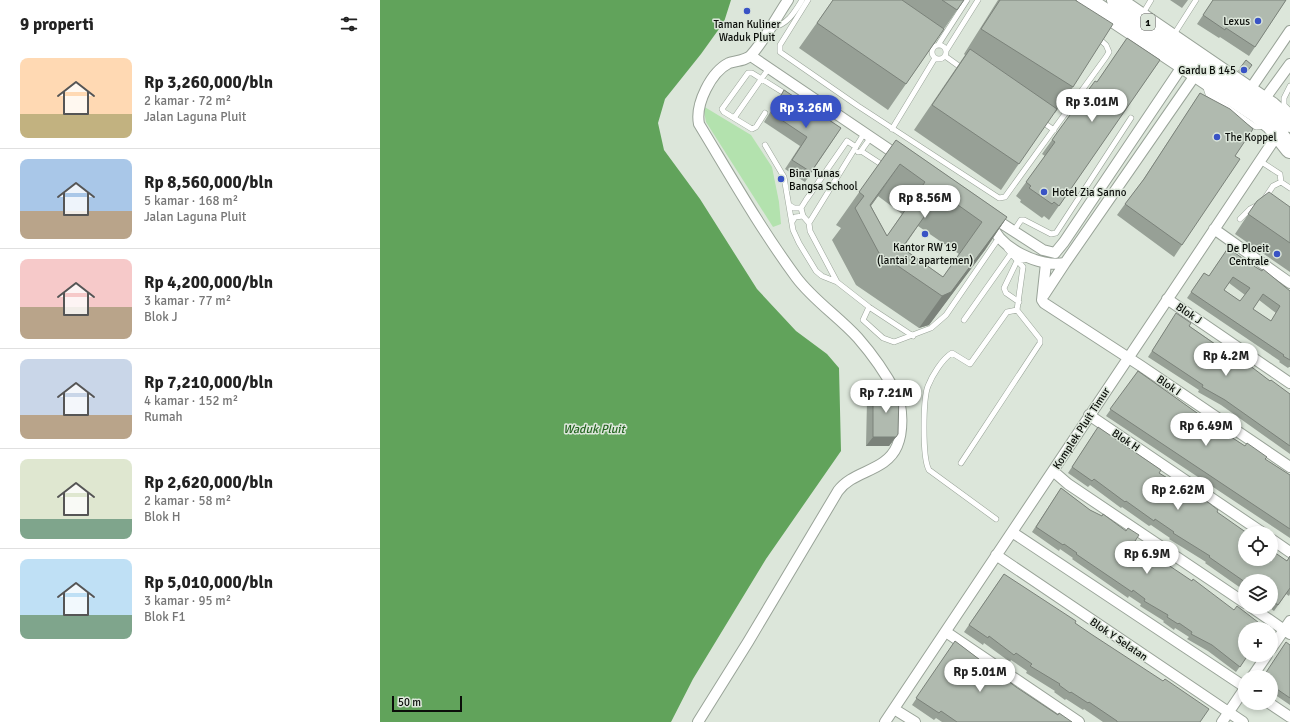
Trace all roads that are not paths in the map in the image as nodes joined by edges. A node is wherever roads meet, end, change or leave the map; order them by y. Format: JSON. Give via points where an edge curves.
{"nodes":[{"id":1,"x":788,"y":0,"type":"edge"},
{"id":2,"x":802,"y":0,"type":"edge"},
{"id":3,"x":808,"y":0,"type":"edge"},
{"id":4,"x":967,"y":0,"type":"edge"},
{"id":5,"x":978,"y":0,"type":"edge"},
{"id":6,"x":1086,"y":0,"type":"edge"},
{"id":7,"x":1151,"y":0,"type":"edge"},
{"id":8,"x":1196,"y":0,"type":"edge"},
{"id":9,"x":1128,"y":6,"type":"edge"},
{"id":10,"x":769,"y":29,"type":"junction"},
{"id":11,"x":1290,"y":31,"type":"edge"},
{"id":12,"x":1091,"y":33,"type":"edge"},
{"id":13,"x":1171,"y":38,"type":"junction"},
{"id":14,"x":926,"y":43,"type":"edge"},
{"id":15,"x":935,"y":46,"type":"junction"},
{"id":16,"x":946,"y":54,"type":"junction"},
{"id":17,"x":751,"y":56,"type":"junction"},
{"id":18,"x":935,"y":58,"type":"junction"},
{"id":19,"x":1290,"y":64,"type":"edge"},
{"id":20,"x":769,"y":68,"type":"junction"},
{"id":21,"x":1194,"y":72,"type":"junction"},
{"id":22,"x":971,"y":74,"type":"edge"},
{"id":23,"x":781,"y":76,"type":"junction"},
{"id":24,"x":761,"y":78,"type":"junction"},
{"id":25,"x":1290,"y":86,"type":"edge"},
{"id":26,"x":774,"y":87,"type":"junction"},
{"id":27,"x":784,"y":93,"type":"edge"},
{"id":28,"x":807,"y":94,"type":"junction"},
{"id":29,"x":1256,"y":96,"type":"junction"},
{"id":30,"x":793,"y":98,"type":"edge"},
{"id":31,"x":1290,"y":111,"type":"edge"},
{"id":32,"x":765,"y":113,"type":"dead end"},
{"id":33,"x":1034,"y":117,"type":"edge"},
{"id":34,"x":734,"y":118,"type":"junction"},
{"id":35,"x":1131,"y":118,"type":"edge"},
{"id":36,"x":1280,"y":127,"type":"edge"},
{"id":37,"x":892,"y":129,"type":"junction"},
{"id":38,"x":1054,"y":130,"type":"junction"},
{"id":39,"x":868,"y":135,"type":"junction"},
{"id":40,"x":1134,"y":137,"type":"junction"},
{"id":41,"x":765,"y":145,"type":"dead end"},
{"id":42,"x":1146,"y":146,"type":"junction"},
{"id":43,"x":856,"y":147,"type":"junction"},
{"id":44,"x":1290,"y":149,"type":"edge"},
{"id":45,"x":861,"y":151,"type":"junction"},
{"id":46,"x":853,"y":154,"type":"junction"},
{"id":47,"x":1260,"y":161,"type":"junction"},
{"id":48,"x":909,"y":163,"type":"edge"},
{"id":49,"x":887,"y":168,"type":"edge"},
{"id":50,"x":1280,"y":182,"type":"junction"},
{"id":51,"x":1290,"y":188,"type":"edge"},
{"id":52,"x":789,"y":205,"type":"junction"},
{"id":53,"x":801,"y":208,"type":"junction"},
{"id":54,"x":803,"y":216,"type":"junction"},
{"id":55,"x":1240,"y":219,"type":"dead end"},
{"id":56,"x":792,"y":222,"type":"junction"},
{"id":57,"x":809,"y":223,"type":"junction"},
{"id":58,"x":1214,"y":229,"type":"junction"},
{"id":59,"x":1014,"y":232,"type":"junction"},
{"id":60,"x":989,"y":237,"type":"edge"},
{"id":61,"x":996,"y":242,"type":"junction"},
{"id":62,"x":1010,"y":255,"type":"junction"},
{"id":63,"x":1033,"y":260,"type":"junction"},
{"id":64,"x":1017,"y":261,"type":"junction"},
{"id":65,"x":1046,"y":263,"type":"junction"},
{"id":66,"x":1065,"y":263,"type":"junction"},
{"id":67,"x":1023,"y":267,"type":"junction"},
{"id":68,"x":837,"y":282,"type":"junction"},
{"id":69,"x":1290,"y":283,"type":"edge"},
{"id":70,"x":1043,"y":296,"type":"junction"},
{"id":71,"x":1167,"y":298,"type":"junction"},
{"id":72,"x":1020,"y":302,"type":"junction"},
{"id":73,"x":869,"y":307,"type":"junction"},
{"id":74,"x":1017,"y":310,"type":"junction"},
{"id":75,"x":964,"y":320,"type":"dead end"},
{"id":76,"x":913,"y":336,"type":"junction"},
{"id":77,"x":1128,"y":357,"type":"junction"},
{"id":78,"x":1290,"y":382,"type":"edge"},
{"id":79,"x":1089,"y":415,"type":"junction"},
{"id":80,"x":961,"y":463,"type":"dead end"},
{"id":81,"x":1290,"y":467,"type":"edge"},
{"id":82,"x":1053,"y":471,"type":"junction"},
{"id":83,"x":996,"y":519,"type":"dead end"},
{"id":84,"x":1252,"y":526,"type":"edge"},
{"id":85,"x":1012,"y":532,"type":"junction"},
{"id":86,"x":1278,"y":544,"type":"edge"},
{"id":87,"x":1290,"y":552,"type":"edge"},
{"id":88,"x":996,"y":555,"type":"junction"},
{"id":89,"x":1238,"y":598,"type":"edge"},
{"id":90,"x":1263,"y":614,"type":"edge"},
{"id":91,"x":1288,"y":628,"type":"edge"},
{"id":92,"x":946,"y":632,"type":"junction"},
{"id":93,"x":1278,"y":640,"type":"edge"},
{"id":94,"x":1238,"y":682,"type":"edge"},
{"id":95,"x":1238,"y":698,"type":"edge"},
{"id":96,"x":894,"y":709,"type":"junction"},
{"id":97,"x":1278,"y":709,"type":"edge"},
{"id":98,"x":1229,"y":712,"type":"junction"},
{"id":99,"x":1290,"y":717,"type":"edge"},
{"id":100,"x":698,"y":722,"type":"edge"},
{"id":101,"x":885,"y":722,"type":"edge"},
{"id":102,"x":915,"y":722,"type":"edge"},
{"id":103,"x":1079,"y":722,"type":"edge"},
{"id":104,"x":1222,"y":722,"type":"edge"},
{"id":105,"x":1243,"y":722,"type":"edge"}],
"edges":[{"from":1,"to":10,"type":"street"},
{"from":2,"to":10,"type":"lane","via":[[790,19],[782,26]]},
{"from":3,"to":37,"type":"lane","via":[[780,45],[780,52]]},
{"from":4,"to":15,"type":"lane"},
{"from":5,"to":16,"type":"lane"},
{"from":6,"to":21,"type":"highway","number":"1"},
{"from":7,"to":9,"type":"lane"},
{"from":8,"to":13,"type":"lane"},
{"from":9,"to":13,"type":"highway","number":"1"},
{"from":10,"to":17,"type":"street"},
{"from":11,"to":29,"type":"street"},
{"from":12,"to":38,"type":"lane","via":[[1106,45],[1109,52]]},
{"from":13,"to":29,"type":"highway","number":"1"},
{"from":14,"to":15,"type":"lane"},
{"from":15,"to":16,"type":"lane","via":[[945,47]]},
{"from":15,"to":18,"type":"lane","via":[[932,53]]},
{"from":16,"to":18,"type":"lane","via":[[938,60]]},
{"from":16,"to":22,"type":"lane"},
{"from":17,"to":20,"type":"street"},
{"from":17,"to":100,"type":"street","via":[[728,64],[720,70],[698,109],[698,124],[796,277],[859,339],[886,377],[897,395],[901,419],[897,446],[892,456],[882,464],[847,481],[838,491]]},
{"from":18,"to":37,"type":"lane"},
{"from":19,"to":29,"type":"street"},
{"from":20,"to":23,"type":"street"},
{"from":20,"to":24,"type":"lane"},
{"from":21,"to":36,"type":"highway","number":"1"},
{"from":21,"to":40,"type":"street"},
{"from":21,"to":42,"type":"street"},
{"from":23,"to":26,"type":"lane"},
{"from":23,"to":28,"type":"street"},
{"from":24,"to":26,"type":"lane"},
{"from":24,"to":34,"type":"lane"},
{"from":24,"to":34,"type":"lane","via":[[752,73],[748,74],[722,109]]},
{"from":25,"to":31,"type":"lane","via":[[1284,98],[1284,105]]},
{"from":26,"to":27,"type":"lane"},
{"from":28,"to":30,"type":"lane","via":[[801,100]]},
{"from":28,"to":39,"type":"street"},
{"from":29,"to":36,"type":"highway","number":"1"},
{"from":32,"to":34,"type":"lane","via":[[752,129]]},
{"from":33,"to":38,"type":"lane"},
{"from":35,"to":59,"type":"lane","via":[[1056,233],[1051,234],[1024,220],[1021,220]]},
{"from":36,"to":44,"type":"highway","number":"1"},
{"from":36,"to":47,"type":"street","name":"Komplek Pluit Timur"},
{"from":37,"to":38,"type":"lane","via":[[999,198],[1005,197]]},
{"from":39,"to":43,"type":"lane"},
{"from":39,"to":45,"type":"lane"},
{"from":39,"to":48,"type":"street"},
{"from":40,"to":42,"type":"street"},
{"from":40,"to":59,"type":"street","via":[[1055,252],[1047,252]]},
{"from":41,"to":52,"type":"lane","via":[[784,177]]},
{"from":42,"to":66,"type":"street"},
{"from":43,"to":46,"type":"lane"},
{"from":43,"to":53,"type":"lane","via":[[847,141]]},
{"from":45,"to":46,"type":"lane"},
{"from":45,"to":49,"type":"lane"},
{"from":46,"to":57,"type":"lane"},
{"from":47,"to":50,"type":"lane","via":[[1280,174]]},
{"from":47,"to":58,"type":"street","name":"Komplek Pluit Timur"},
{"from":50,"to":51,"type":"lane"},
{"from":50,"to":55,"type":"lane","via":[[1273,186],[1258,206],[1250,209]]},
{"from":52,"to":53,"type":"lane"},
{"from":52,"to":56,"type":"lane"},
{"from":53,"to":54,"type":"lane"},
{"from":54,"to":56,"type":"lane","via":[[795,218]]},
{"from":54,"to":57,"type":"lane"},
{"from":56,"to":68,"type":"lane","via":[[798,243],[816,271]]},
{"from":57,"to":68,"type":"lane","via":[[813,238]]},
{"from":58,"to":69,"type":"street"},
{"from":58,"to":71,"type":"street","name":"Komplek Pluit Timur"},
{"from":59,"to":63,"type":"street","via":[[986,216],[994,234]]},
{"from":60,"to":61,"type":"lane"},
{"from":61,"to":62,"type":"lane","via":[[1009,251]]},
{"from":61,"to":76,"type":"lane","via":[[943,318],[931,328]]},
{"from":62,"to":64,"type":"lane"},
{"from":62,"to":75,"type":"lane"},
{"from":63,"to":64,"type":"lane"},
{"from":63,"to":65,"type":"street"},
{"from":63,"to":67,"type":"lane"},
{"from":64,"to":67,"type":"lane"},
{"from":64,"to":72,"type":"lane","via":[[1004,288],[1006,293]]},
{"from":65,"to":66,"type":"street"},
{"from":65,"to":70,"type":"street"},
{"from":66,"to":70,"type":"street"},
{"from":67,"to":72,"type":"lane"},
{"from":68,"to":73,"type":"lane"},
{"from":70,"to":77,"type":"street","name":"Blok I","via":[[1044,303]]},
{"from":71,"to":77,"type":"street","name":"Komplek Pluit Timur"},
{"from":71,"to":78,"type":"street","name":"Blok J"},
{"from":72,"to":74,"type":"lane"},
{"from":73,"to":76,"type":"lane"},
{"from":73,"to":76,"type":"lane","via":[[863,320],[883,338],[894,342]]},
{"from":74,"to":80,"type":"lane","via":[[1040,339],[1040,343]]},
{"from":74,"to":83,"type":"lane","via":[[1007,312],[970,364],[952,353],[946,356],[927,386],[924,438],[926,465],[929,470]]},
{"from":77,"to":79,"type":"street","name":"Komplek Pluit Timur"},
{"from":77,"to":81,"type":"street","name":"Blok I"},
{"from":79,"to":82,"type":"street","name":"Komplek Pluit Timur"},
{"from":79,"to":84,"type":"street","name":"Blok H"},
{"from":82,"to":85,"type":"street","name":"Komplek Pluit Timur"},
{"from":82,"to":89,"type":"street","via":[[1068,484]]},
{"from":85,"to":88,"type":"street","name":"Komplek Pluit Timur"},
{"from":85,"to":94,"type":"street"},
{"from":86,"to":87,"type":"street"},
{"from":88,"to":92,"type":"street","name":"Komplek Pluit Timur"},
{"from":88,"to":98,"type":"street","name":"Blok Y Selatan"},
{"from":90,"to":91,"type":"street"},
{"from":91,"to":93,"type":"street"},
{"from":92,"to":96,"type":"street","name":"Komplek Pluit Timur"},
{"from":92,"to":103,"type":"street"},
{"from":95,"to":98,"type":"street"},
{"from":96,"to":101,"type":"street","name":"Komplek Pluit Timur"},
{"from":96,"to":102,"type":"street"},
{"from":97,"to":99,"type":"street"},
{"from":98,"to":104,"type":"street"},
{"from":98,"to":105,"type":"street","name":"Blok Y Selatan"}]}
